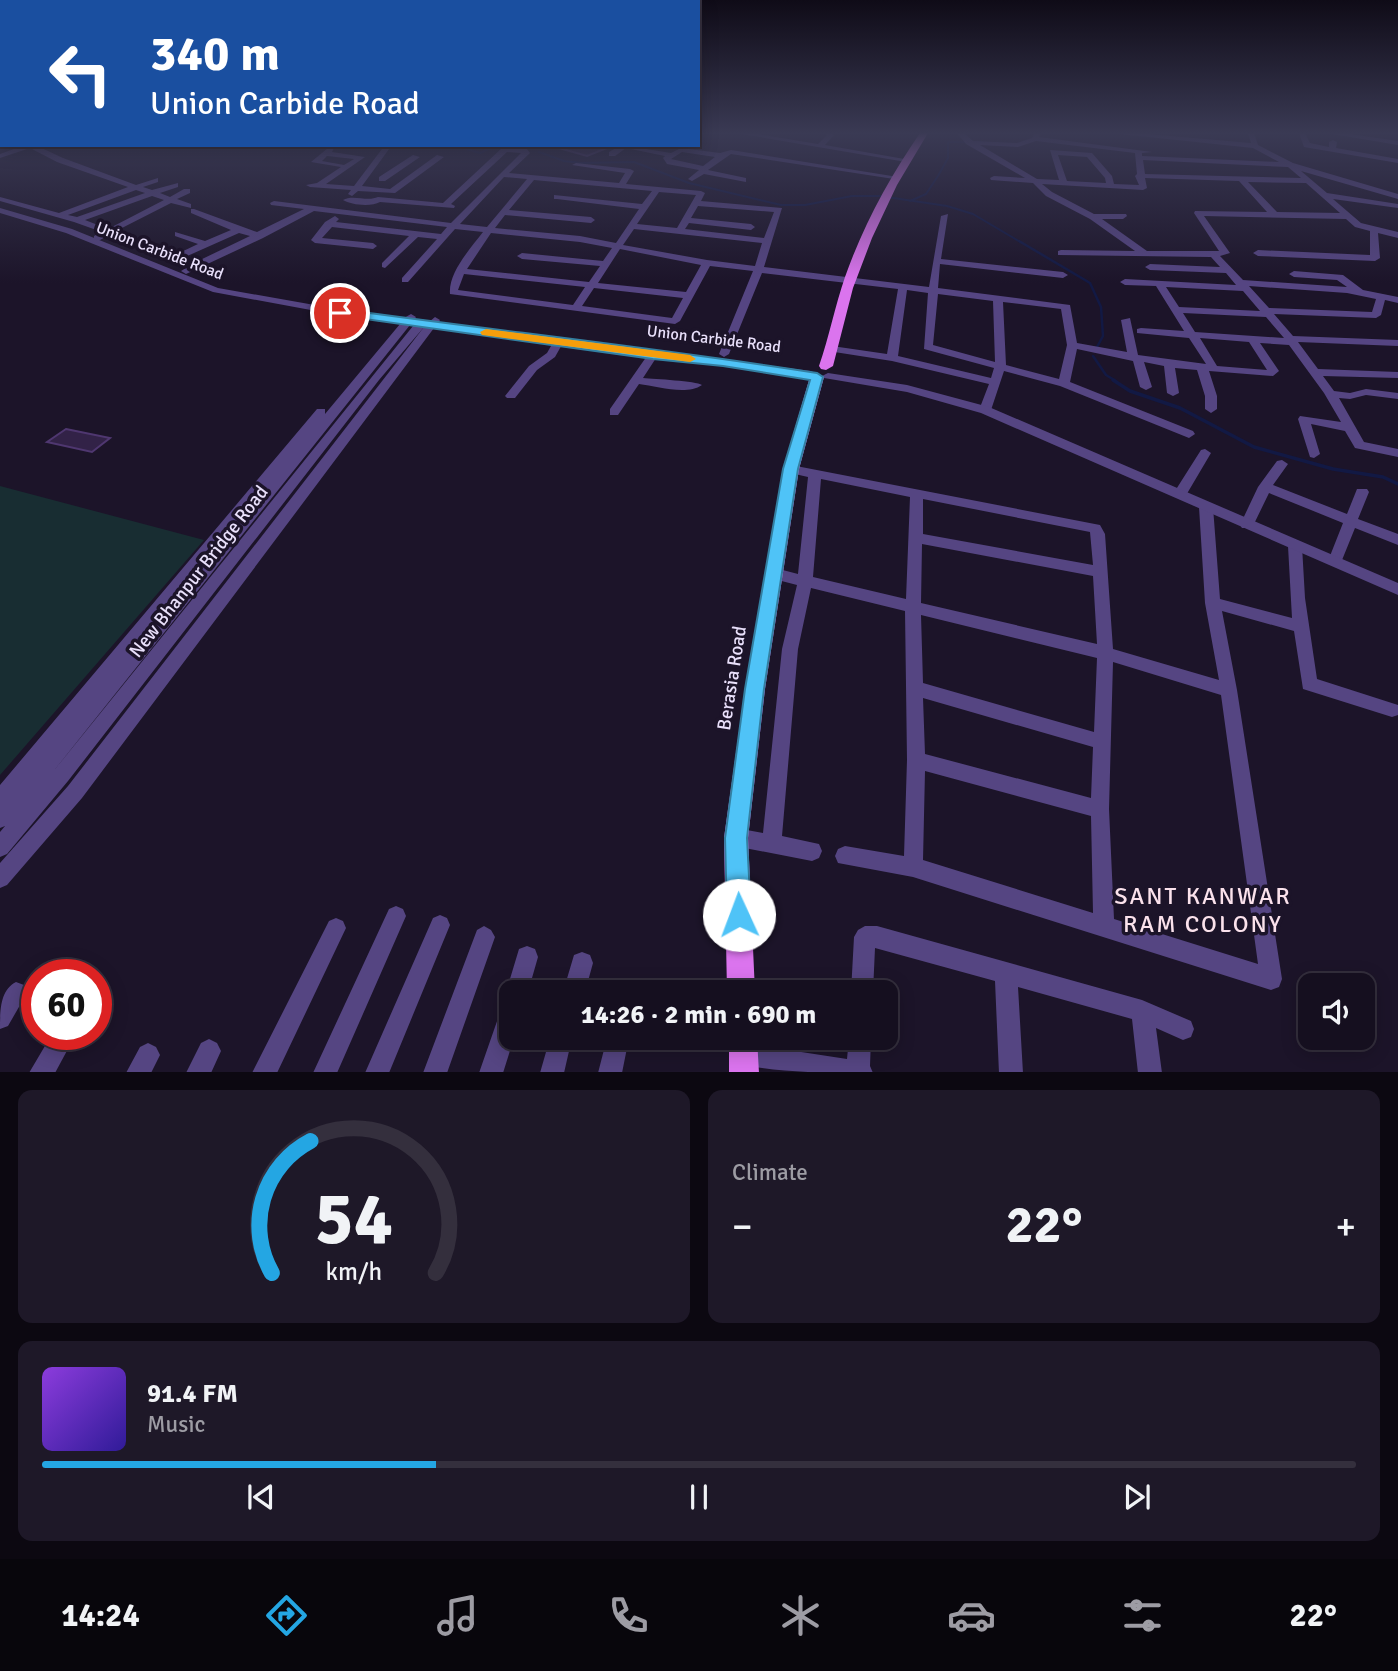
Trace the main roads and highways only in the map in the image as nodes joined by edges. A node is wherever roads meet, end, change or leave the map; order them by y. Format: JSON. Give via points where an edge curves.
{"nodes":[{"id":1,"x":887,"y":183,"type":"edge"},
{"id":2,"x":847,"y":279,"type":"junction"},
{"id":3,"x":820,"y":370,"type":"junction"},
{"id":4,"x":741,"y":980,"type":"edge"}],
"edges":[{"from":1,"to":2,"type":"main road","name":"Berasia Road"},
{"from":2,"to":3,"type":"main road","name":"Berasia Road"},
{"from":2,"to":3,"type":"main road","name":"Berasia Road","via":[[832,349]]},
{"from":3,"to":4,"type":"main road","name":"Berasia Road","via":[[791,469],[755,689],[736,838]]}]}
